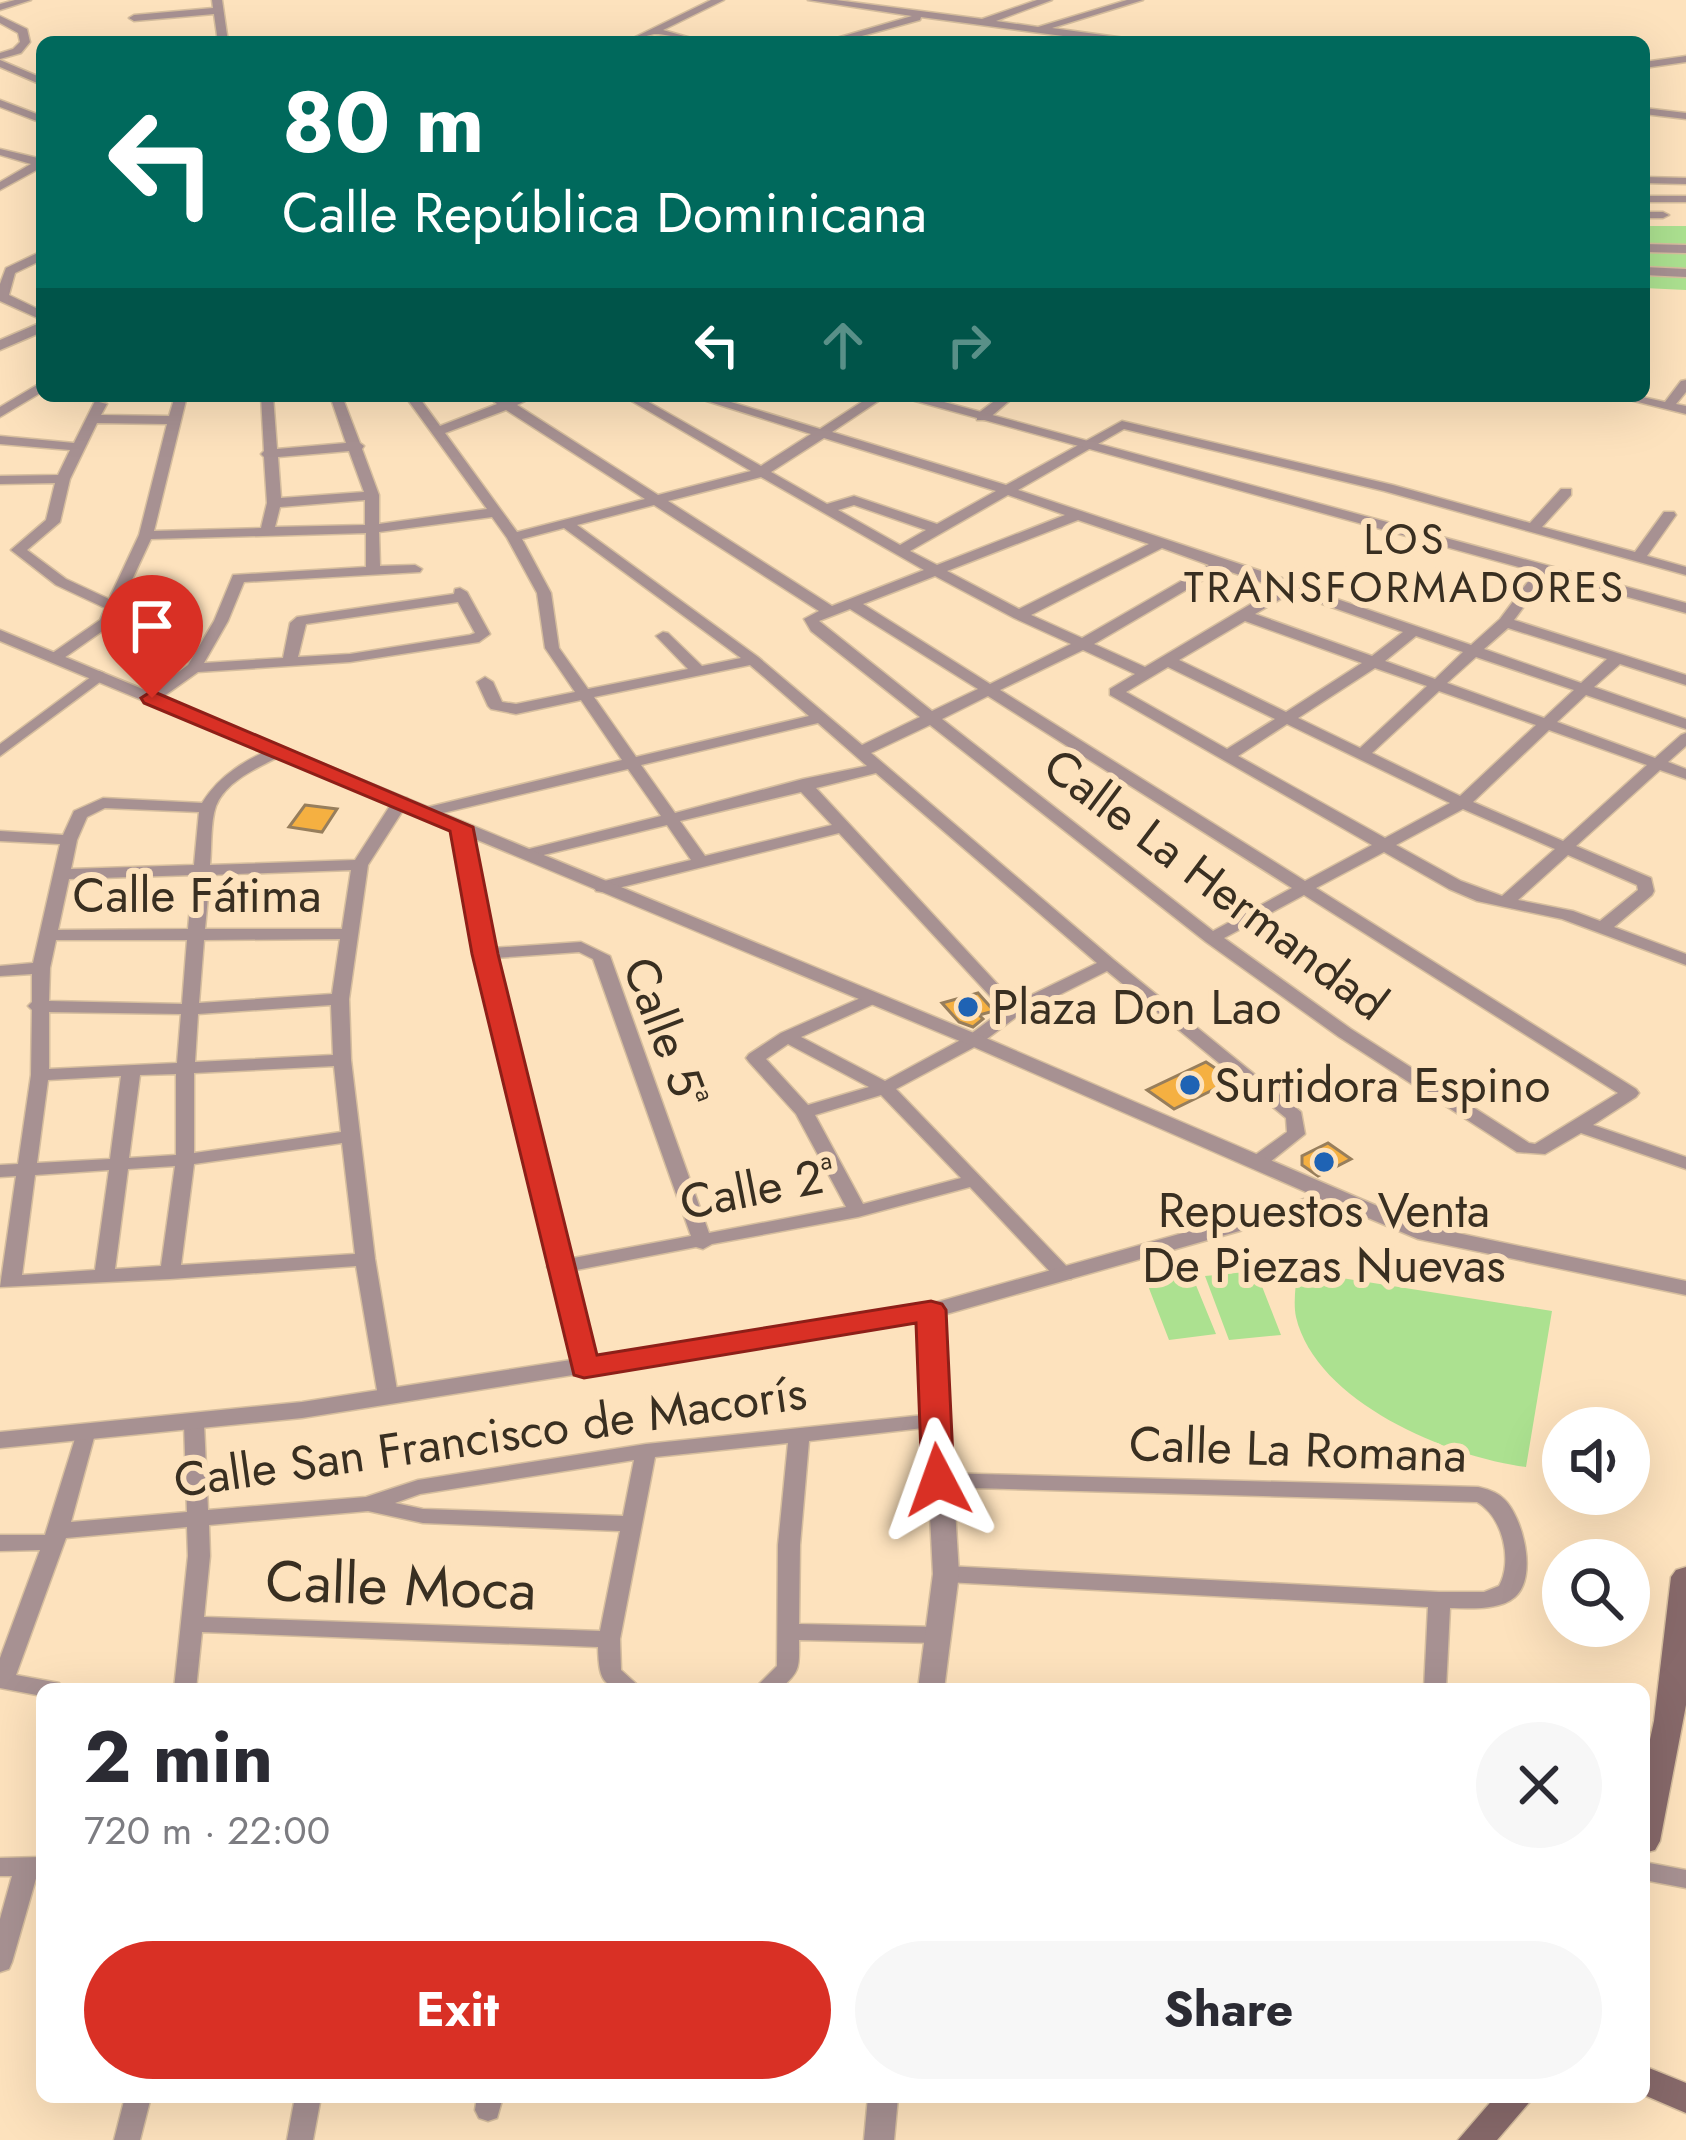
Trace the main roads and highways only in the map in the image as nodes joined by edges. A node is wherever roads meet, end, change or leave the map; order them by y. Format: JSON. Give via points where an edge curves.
{"nodes":[{"id":1,"x":1686,"y":1576,"type":"edge"},
{"id":2,"x":1677,"y":1723,"type":"edge"},
{"id":3,"x":1650,"y":1820,"type":"edge"},
{"id":4,"x":1650,"y":2083,"type":"edge"},
{"id":5,"x":1686,"y":2099,"type":"edge"},
{"id":6,"x":1510,"y":2103,"type":"edge"},
{"id":7,"x":1475,"y":2140,"type":"edge"}],
"edges":[{"from":1,"to":2,"type":"main road"},
{"from":2,"to":3,"type":"main road"},
{"from":4,"to":5,"type":"main road"},
{"from":6,"to":7,"type":"main road"}]}
